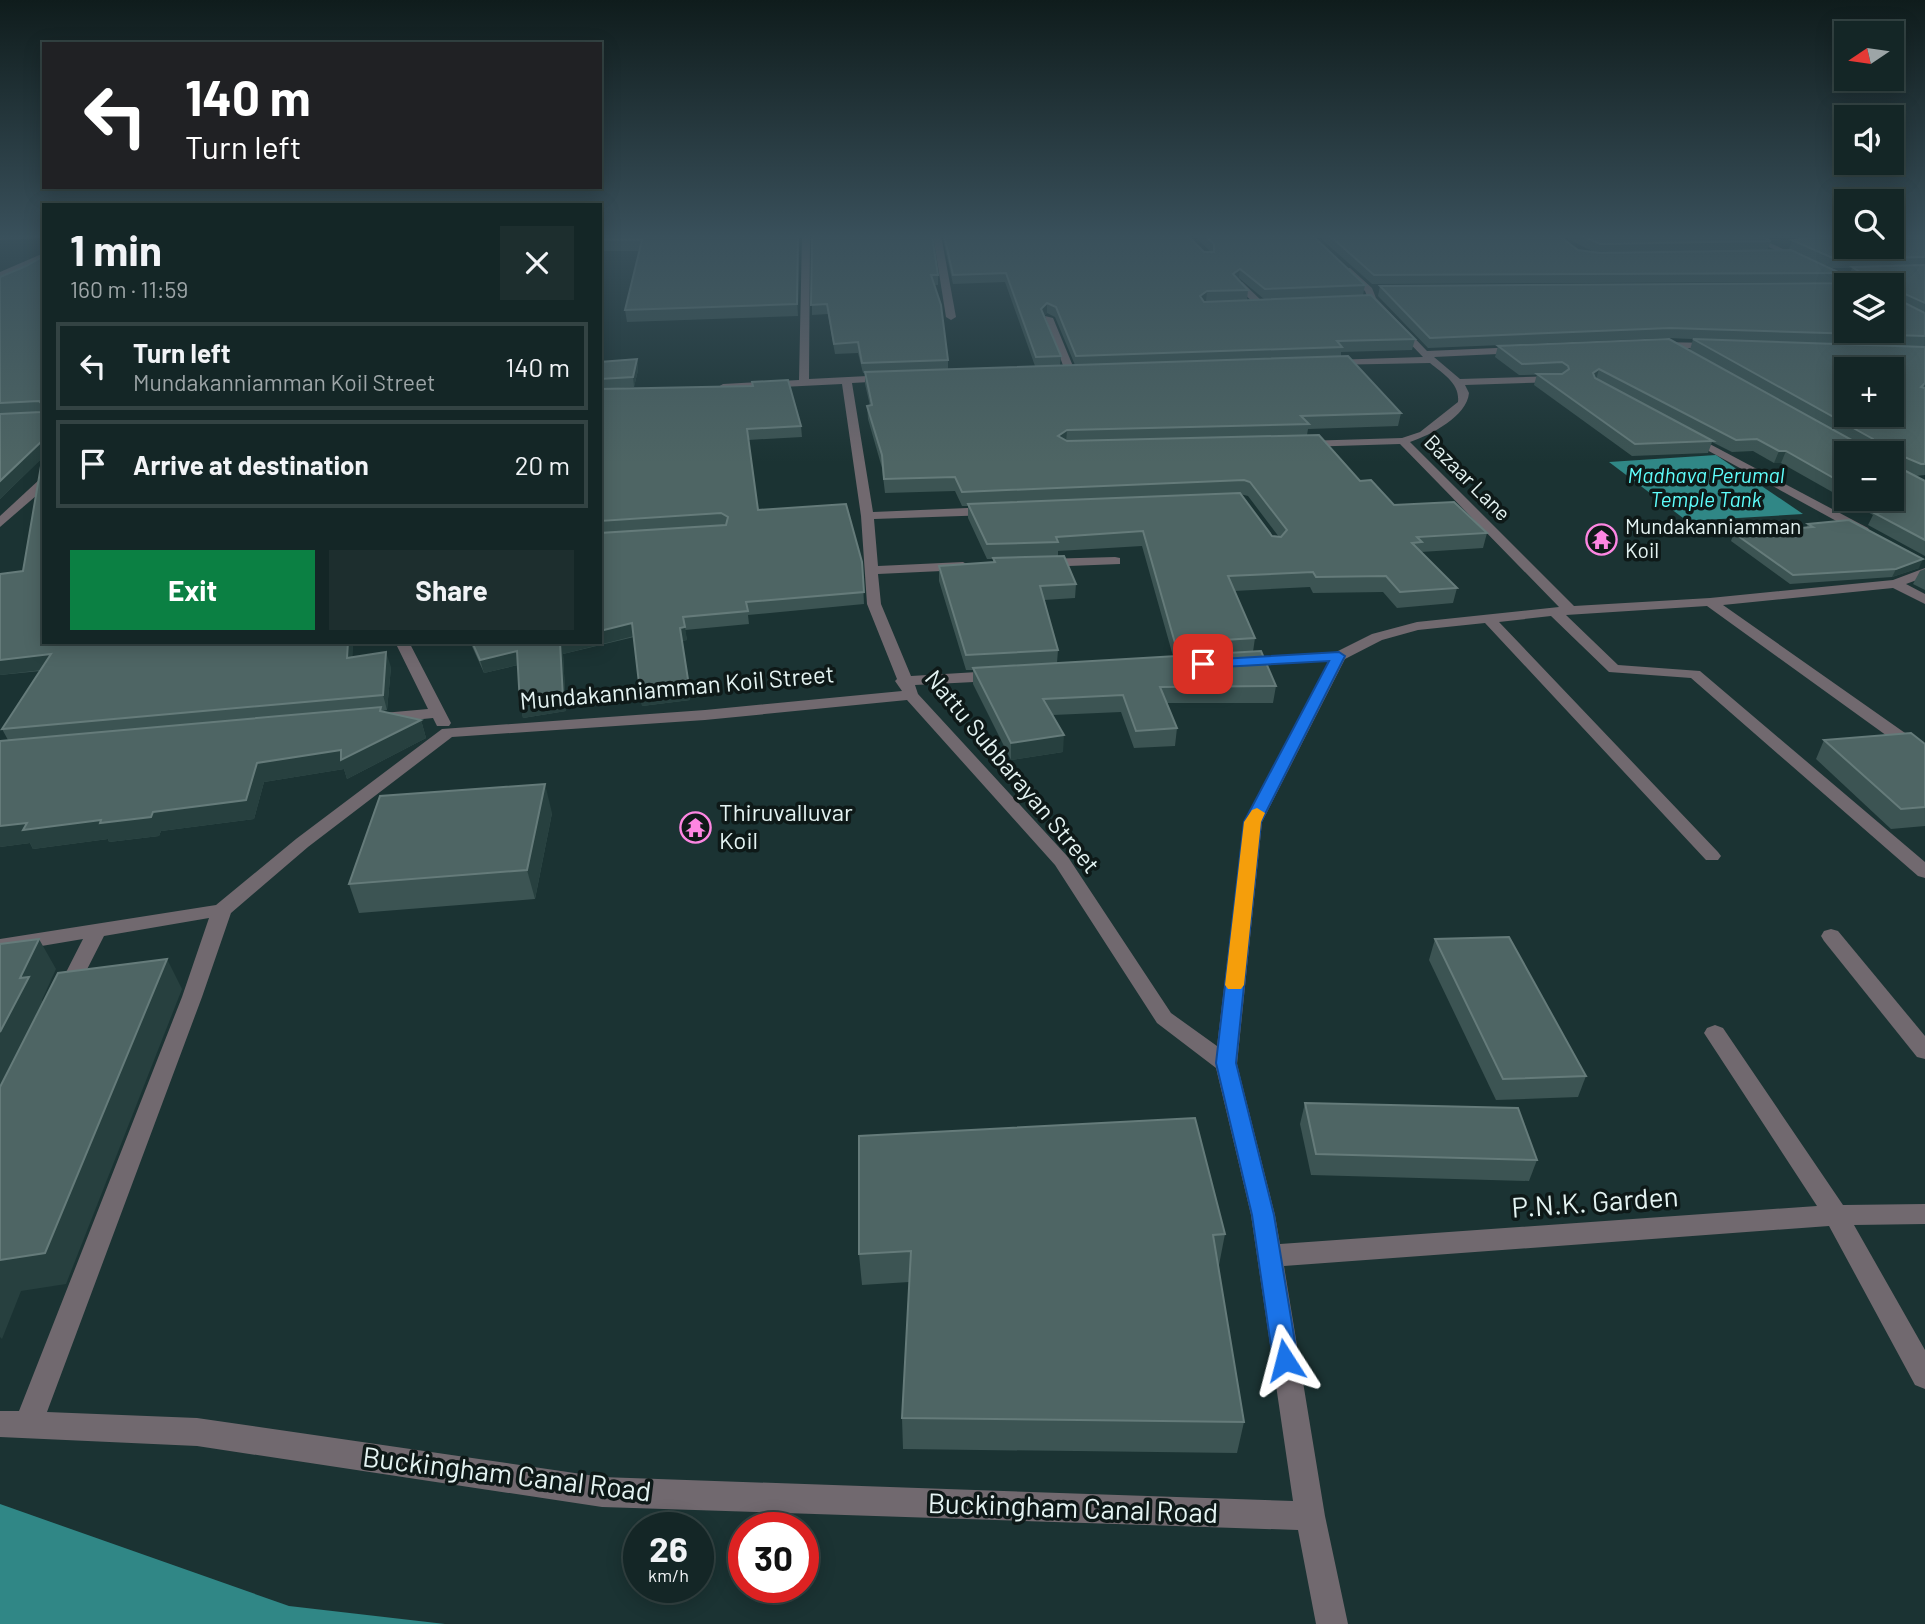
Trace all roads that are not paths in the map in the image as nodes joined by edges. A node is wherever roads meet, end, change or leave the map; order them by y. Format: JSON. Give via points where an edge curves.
{"nodes":[{"id":1,"x":805,"y":311,"type":"edge"},
{"id":2,"x":950,"y":311,"type":"edge"},
{"id":3,"x":1386,"y":311,"type":"edge"},
{"id":4,"x":951,"y":317,"type":"dead end"},
{"id":5,"x":1048,"y":318,"type":"edge"},
{"id":6,"x":1667,"y":344,"type":"junction"},
{"id":7,"x":1640,"y":345,"type":"edge"},
{"id":8,"x":1721,"y":346,"type":"edge"},
{"id":9,"x":1532,"y":350,"type":"edge"},
{"id":10,"x":1428,"y":357,"type":"junction"},
{"id":11,"x":1691,"y":358,"type":"edge"},
{"id":12,"x":1320,"y":363,"type":"edge"},
{"id":13,"x":1057,"y":371,"type":"edge"},
{"id":14,"x":1070,"y":371,"type":"junction"},
{"id":15,"x":1084,"y":371,"type":"edge"},
{"id":16,"x":901,"y":377,"type":"edge"},
{"id":17,"x":1559,"y":379,"type":"edge"},
{"id":18,"x":846,"y":380,"type":"junction"},
{"id":19,"x":804,"y":382,"type":"junction"},
{"id":20,"x":1458,"y":382,"type":"junction"},
{"id":21,"x":709,"y":388,"type":"edge"},
{"id":22,"x":1682,"y":432,"type":"edge"},
{"id":23,"x":1403,"y":441,"type":"junction"},
{"id":24,"x":1295,"y":444,"type":"edge"},
{"id":25,"x":42,"y":484,"type":"edge"},
{"id":26,"x":1006,"y":510,"type":"edge"},
{"id":27,"x":867,"y":516,"type":"junction"},
{"id":28,"x":0,"y":523,"type":"edge"},
{"id":29,"x":1876,"y":538,"type":"edge"},
{"id":30,"x":1115,"y":561,"type":"dead end"},
{"id":31,"x":1034,"y":564,"type":"edge"},
{"id":32,"x":1925,"y":564,"type":"edge"},
{"id":33,"x":1919,"y":565,"type":"edge"},
{"id":34,"x":980,"y":566,"type":"edge"},
{"id":35,"x":872,"y":570,"type":"junction"},
{"id":36,"x":1895,"y":584,"type":"junction"},
{"id":37,"x":1925,"y":600,"type":"edge"},
{"id":38,"x":1710,"y":602,"type":"junction"},
{"id":39,"x":1562,"y":610,"type":"junction"},
{"id":40,"x":1489,"y":619,"type":"junction"},
{"id":41,"x":403,"y":644,"type":"edge"},
{"id":42,"x":1339,"y":656,"type":"junction"},
{"id":43,"x":1230,"y":662,"type":"edge"},
{"id":44,"x":1012,"y":674,"type":"edge"},
{"id":45,"x":907,"y":688,"type":"junction"},
{"id":46,"x":369,"y":720,"type":"edge"},
{"id":47,"x":443,"y":723,"type":"junction"},
{"id":48,"x":1925,"y":755,"type":"edge"},
{"id":49,"x":1712,"y":856,"type":"dead end"},
{"id":50,"x":1925,"y":872,"type":"edge"},
{"id":51,"x":222,"y":910,"type":"junction"},
{"id":52,"x":96,"y":933,"type":"junction"},
{"id":53,"x":1831,"y":936,"type":"dead end"},
{"id":54,"x":0,"y":947,"type":"edge"},
{"id":55,"x":60,"y":1006,"type":"edge"},
{"id":56,"x":1715,"y":1033,"type":"dead end"},
{"id":57,"x":1925,"y":1051,"type":"edge"},
{"id":58,"x":1226,"y":1063,"type":"junction"},
{"id":59,"x":1836,"y":1214,"type":"junction"},
{"id":60,"x":1925,"y":1214,"type":"edge"},
{"id":61,"x":1269,"y":1256,"type":"junction"},
{"id":62,"x":1925,"y":1376,"type":"edge"},
{"id":63,"x":14,"y":1424,"type":"edge"},
{"id":64,"x":1310,"y":1516,"type":"junction"},
{"id":65,"x":1332,"y":1624,"type":"edge"}],
"edges":[{"from":1,"to":19,"type":"street"},
{"from":2,"to":4,"type":"street"},
{"from":3,"to":10,"type":"street"},
{"from":5,"to":14,"type":"street"},
{"from":6,"to":7,"type":"street"},
{"from":6,"to":8,"type":"street"},
{"from":6,"to":11,"type":"street"},
{"from":9,"to":10,"type":"street"},
{"from":10,"to":12,"type":"street"},
{"from":10,"to":20,"type":"street"},
{"from":13,"to":14,"type":"street"},
{"from":14,"to":15,"type":"street"},
{"from":16,"to":18,"type":"street"},
{"from":17,"to":20,"type":"street"},
{"from":18,"to":19,"type":"street"},
{"from":18,"to":27,"type":"street","name":"Nattu Subbarayan Street"},
{"from":19,"to":21,"type":"street"},
{"from":20,"to":23,"type":"street","name":"Bazaar Lane","via":[[1463,403],[1424,434]]},
{"from":22,"to":29,"type":"street"},
{"from":23,"to":24,"type":"street"},
{"from":23,"to":39,"type":"street","name":"Bazaar Lane"},
{"from":25,"to":28,"type":"street"},
{"from":26,"to":27,"type":"street"},
{"from":27,"to":35,"type":"street","name":"Nattu Subbarayan Street"},
{"from":30,"to":31,"type":"street"},
{"from":32,"to":33,"type":"street"},
{"from":33,"to":36,"type":"street"},
{"from":34,"to":35,"type":"street"},
{"from":35,"to":45,"type":"street","name":"Nattu Subbarayan Street","via":[[874,604]]},
{"from":36,"to":37,"type":"street"},
{"from":36,"to":38,"type":"street"},
{"from":38,"to":39,"type":"street"},
{"from":38,"to":48,"type":"street"},
{"from":39,"to":40,"type":"street"},
{"from":39,"to":50,"type":"street","name":"Bazaar Lane","via":[[1614,669],[1695,674]]},
{"from":40,"to":42,"type":"street","via":[[1417,626],[1377,637]]},
{"from":40,"to":49,"type":"street"},
{"from":41,"to":47,"type":"street"},
{"from":42,"to":43,"type":"street"},
{"from":42,"to":58,"type":"street","via":[[1252,822]]},
{"from":44,"to":45,"type":"street","name":"Mundakanniamman Koil Street"},
{"from":45,"to":47,"type":"street","name":"Mundakanniamman Koil Street","via":[[705,715]]},
{"from":45,"to":58,"type":"street","name":"Nattu Subbarayan Street","via":[[1062,861],[1164,1018]]},
{"from":46,"to":47,"type":"street","name":"Mundakanniamman Koil Street"},
{"from":47,"to":51,"type":"street"},
{"from":51,"to":52,"type":"street"},
{"from":51,"to":63,"type":"street","via":[[192,997]]},
{"from":52,"to":54,"type":"street"},
{"from":52,"to":55,"type":"street"},
{"from":53,"to":57,"type":"street"},
{"from":56,"to":59,"type":"street"},
{"from":58,"to":61,"type":"street"},
{"from":59,"to":60,"type":"street","name":"P.N.K. Garden"},
{"from":59,"to":61,"type":"street","name":"P.N.K. Garden"},
{"from":59,"to":62,"type":"street"},
{"from":61,"to":64,"type":"street"},
{"from":63,"to":64,"type":"street","name":"Buckingham Canal Road","via":[[197,1432],[603,1492]]},
{"from":64,"to":65,"type":"street"}]}
